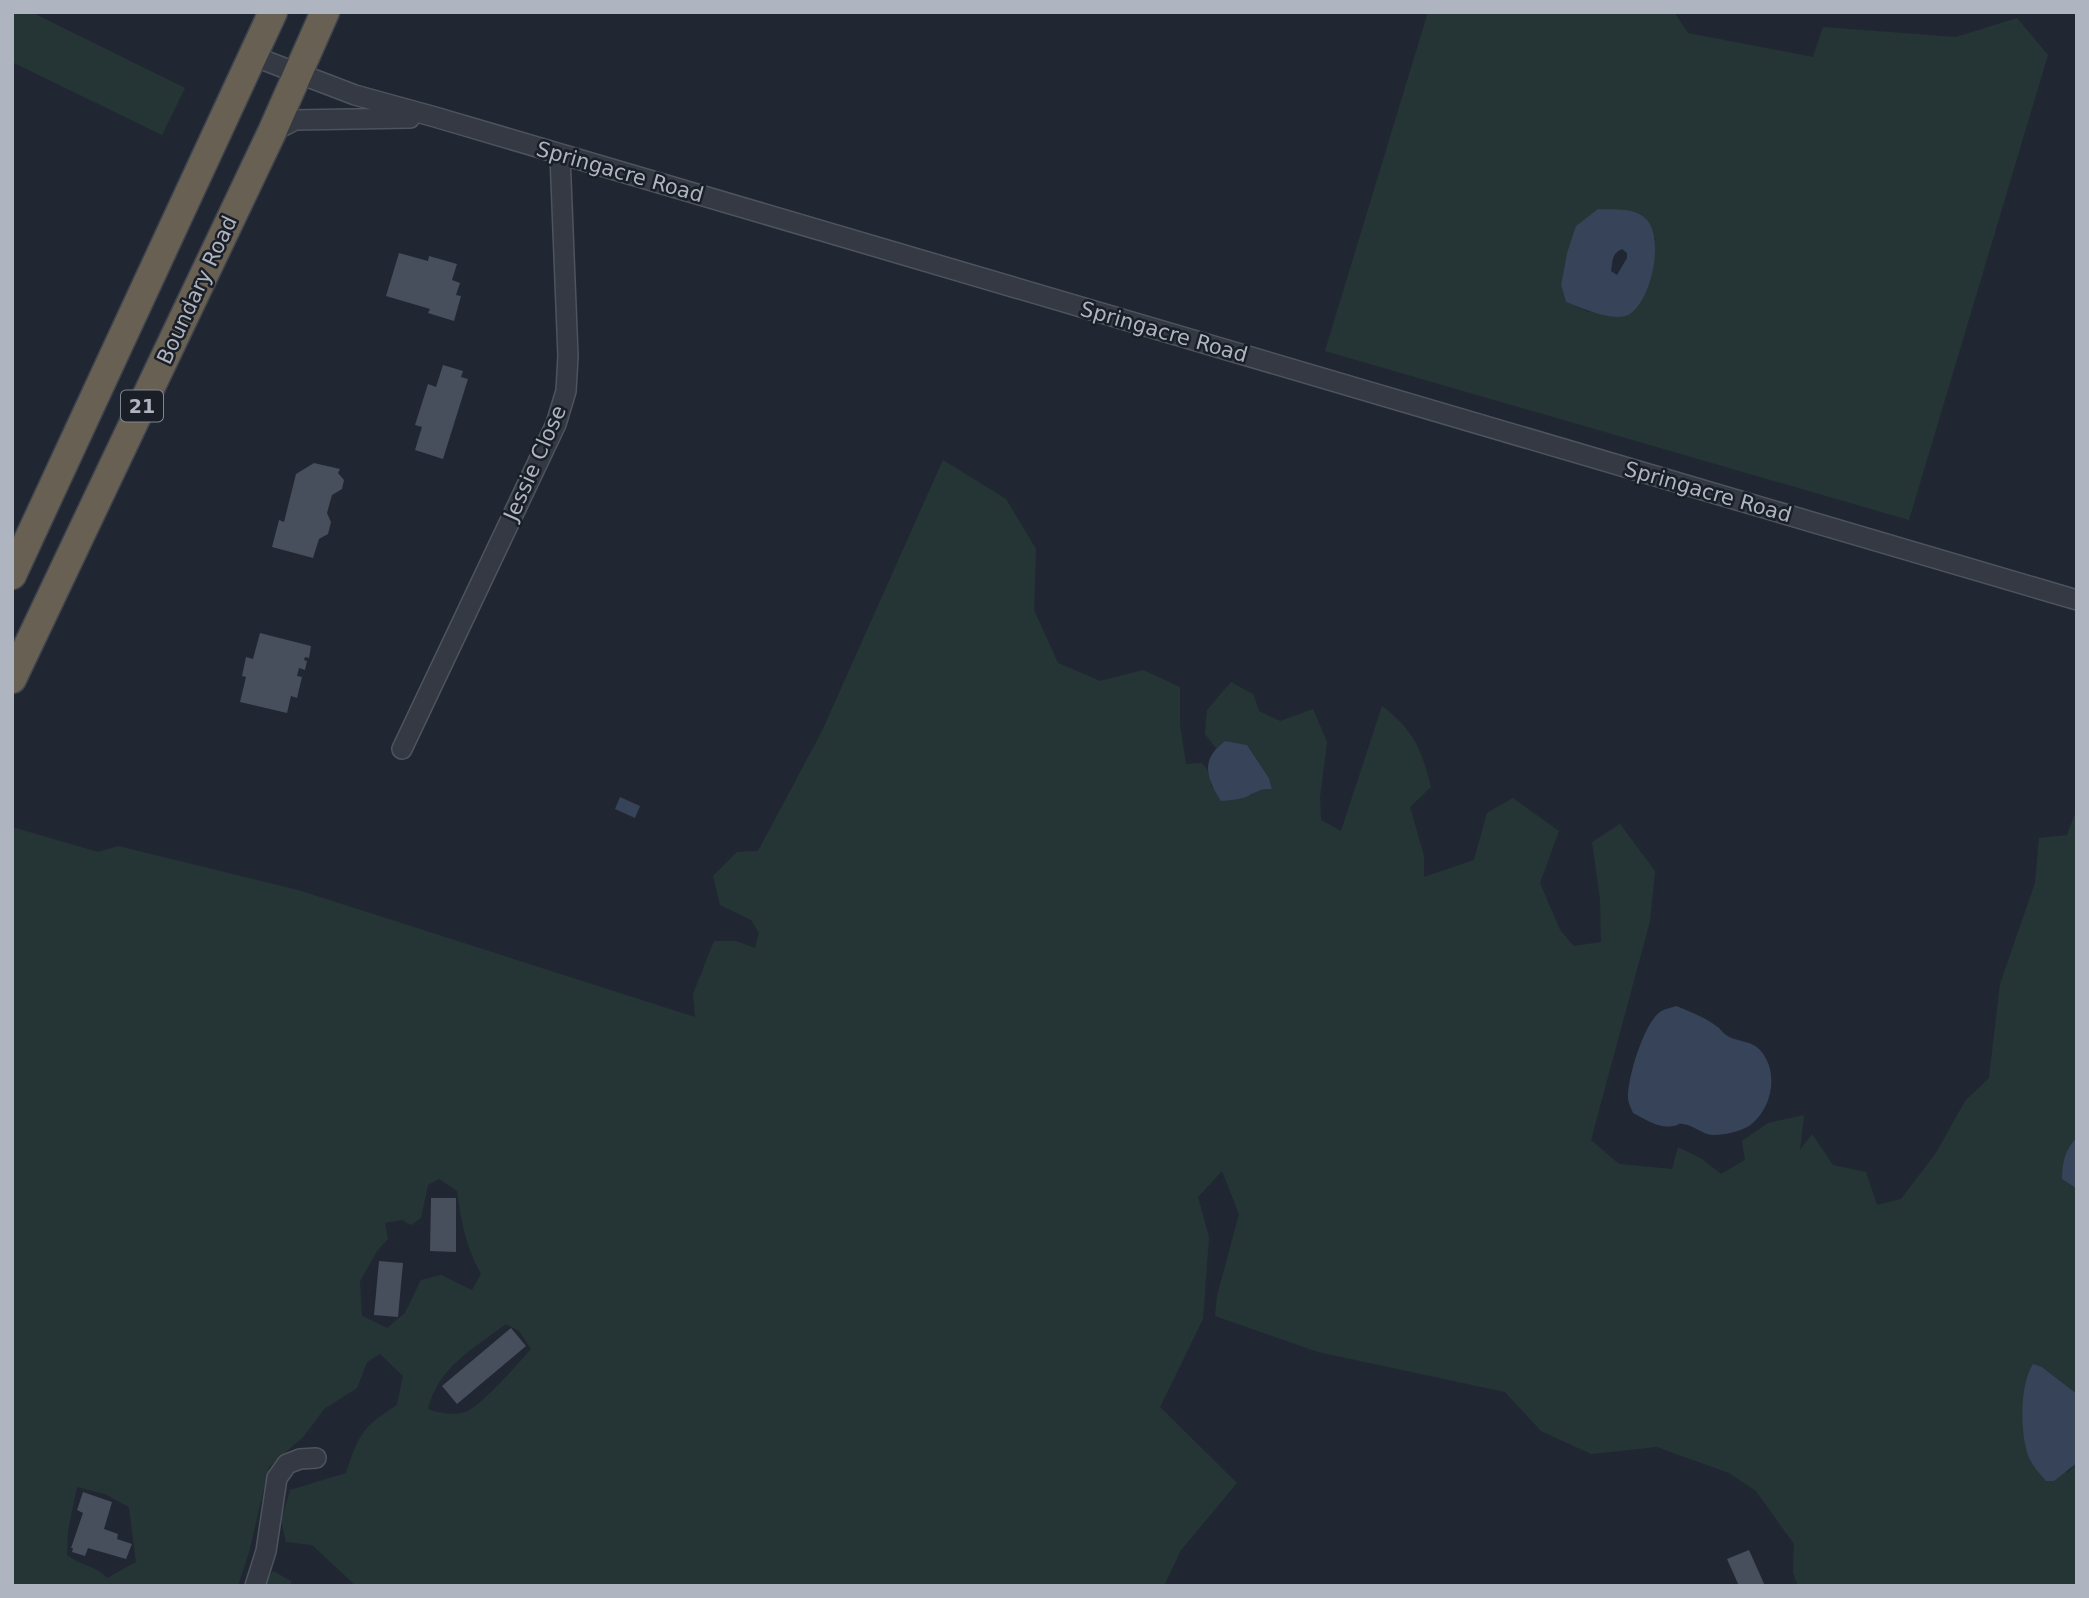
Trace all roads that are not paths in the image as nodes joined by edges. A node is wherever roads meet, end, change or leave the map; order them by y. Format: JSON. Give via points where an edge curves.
{"nodes":[{"id":1,"x":273,"y":12,"type":"edge"},
{"id":2,"x":325,"y":12,"type":"edge"},
{"id":3,"x":253,"y":56,"type":"junction"},
{"id":4,"x":298,"y":73,"type":"junction"},
{"id":5,"x":435,"y":117,"type":"junction"},
{"id":6,"x":272,"y":132,"type":"junction"},
{"id":7,"x":560,"y":155,"type":"junction"},
{"id":8,"x":12,"y":575,"type":"edge"},
{"id":9,"x":2077,"y":600,"type":"edge"},
{"id":10,"x":12,"y":679,"type":"edge"},
{"id":11,"x":402,"y":749,"type":"dead end"},
{"id":12,"x":316,"y":1458,"type":"dead end"},
{"id":13,"x":255,"y":1586,"type":"edge"}],
"edges":[{"from":1,"to":3,"type":"highway","number":"21"},
{"from":2,"to":4,"type":"highway","name":"Boundary Road","number":"21"},
{"from":3,"to":4,"type":"street","name":"Springacre Road"},
{"from":3,"to":8,"type":"highway","number":"21"},
{"from":4,"to":5,"type":"street","name":"Springacre Road","via":[[355,95]]},
{"from":4,"to":6,"type":"highway","name":"Boundary Road","number":"21"},
{"from":5,"to":6,"type":"street","via":[[295,120]]},
{"from":5,"to":7,"type":"street","name":"Springacre Road"},
{"from":6,"to":10,"type":"highway","name":"Boundary Road","number":"21"},
{"from":7,"to":9,"type":"street","name":"Springacre Road"},
{"from":7,"to":11,"type":"street","name":"Jessie Close","via":[[566,391],[556,424]]},
{"from":12,"to":13,"type":"street","via":[[287,1464],[277,1478],[266,1551]]}]}
